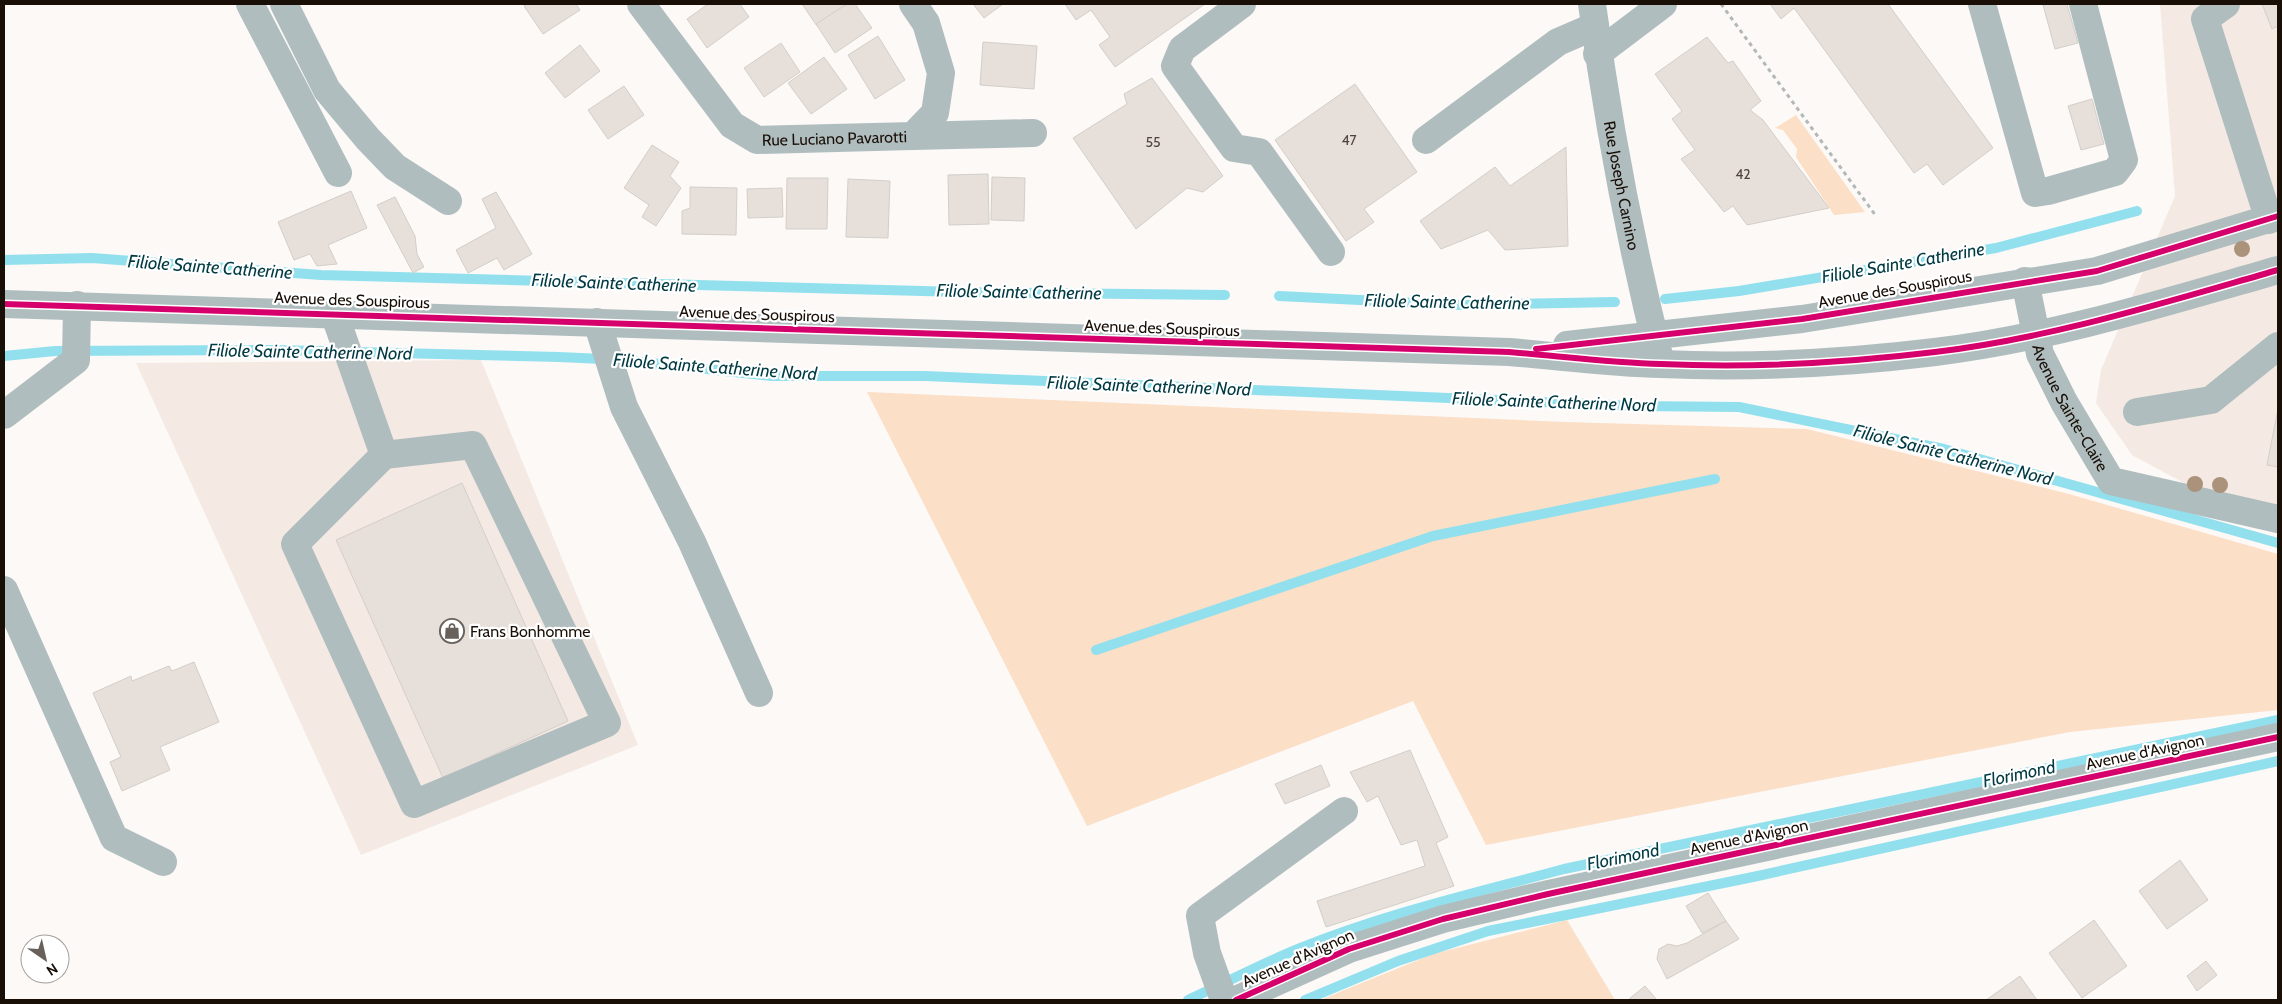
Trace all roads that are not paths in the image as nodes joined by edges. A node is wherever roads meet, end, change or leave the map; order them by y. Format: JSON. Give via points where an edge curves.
{"nodes":[{"id":1,"x":250,"y":4,"type":"edge"},
{"id":2,"x":284,"y":4,"type":"edge"},
{"id":3,"x":641,"y":4,"type":"edge"},
{"id":4,"x":913,"y":4,"type":"edge"},
{"id":5,"x":1242,"y":4,"type":"edge"},
{"id":6,"x":1663,"y":4,"type":"edge"},
{"id":7,"x":1982,"y":4,"type":"edge"},
{"id":8,"x":2083,"y":4,"type":"edge"},
{"id":9,"x":2226,"y":4,"type":"edge"},
{"id":10,"x":1593,"y":15,"type":"edge"},
{"id":11,"x":1597,"y":54,"type":"junction"},
{"id":12,"x":1033,"y":133,"type":"dead end"},
{"id":13,"x":913,"y":136,"type":"junction"},
{"id":14,"x":1426,"y":140,"type":"dead end"},
{"id":15,"x":338,"y":173,"type":"dead end"},
{"id":16,"x":448,"y":201,"type":"dead end"},
{"id":17,"x":2274,"y":218,"type":"edge"},
{"id":18,"x":1331,"y":252,"type":"dead end"},
{"id":19,"x":2278,"y":270,"type":"edge"},
{"id":20,"x":2025,"y":281,"type":"junction"},
{"id":21,"x":4,"y":304,"type":"edge"},
{"id":22,"x":77,"y":305,"type":"junction"},
{"id":23,"x":334,"y":313,"type":"junction"},
{"id":24,"x":597,"y":322,"type":"junction"},
{"id":25,"x":1653,"y":334,"type":"junction"},
{"id":26,"x":2034,"y":335,"type":"junction"},
{"id":27,"x":2278,"y":346,"type":"edge"},
{"id":28,"x":1509,"y":352,"type":"junction"},
{"id":29,"x":1661,"y":364,"type":"junction"},
{"id":30,"x":2137,"y":412,"type":"dead end"},
{"id":31,"x":4,"y":415,"type":"edge"},
{"id":32,"x":384,"y":455,"type":"junction"},
{"id":33,"x":2278,"y":519,"type":"edge"},
{"id":34,"x":4,"y":590,"type":"edge"},
{"id":35,"x":759,"y":693,"type":"dead end"},
{"id":36,"x":2278,"y":737,"type":"edge"},
{"id":37,"x":1344,"y":811,"type":"dead end"},
{"id":38,"x":163,"y":862,"type":"dead end"},
{"id":39,"x":1224,"y":1000,"type":"edge"},
{"id":40,"x":1236,"y":1000,"type":"edge"}],
"edges":[{"from":1,"to":15,"type":"main road"},
{"from":2,"to":16,"type":"main road","via":[[327,90],[350,118],[395,167]]},
{"from":3,"to":13,"type":"main road","name":"Rue Luciano Pavarotti","via":[[732,125],[757,140]]},
{"from":4,"to":13,"type":"main road","name":"Rue Luciano Pavarotti","via":[[926,22],[941,73],[935,113]]},
{"from":5,"to":18,"type":"main road","via":[[1182,49],[1174,66],[1234,148],[1259,152]]},
{"from":6,"to":11,"type":"main road"},
{"from":7,"to":8,"type":"main road","via":[[2034,193],[2048,192],[2115,172],[2124,160]]},
{"from":9,"to":17,"type":"main road","via":[[2205,19]]},
{"from":10,"to":11,"type":"main road","name":"Rue Joseph Carnino"},
{"from":10,"to":14,"type":"main road"},
{"from":11,"to":25,"type":"main road","name":"Rue Joseph Carnino","via":[[1628,222]]},
{"from":12,"to":13,"type":"main road"},
{"from":17,"to":20,"type":"main road","name":"Avenue des Souspirous","via":[[2097,271]]},
{"from":19,"to":26,"type":"main road","name":"Avenue des Souspirous","via":[[2154,306]]},
{"from":20,"to":25,"type":"main road","name":"Avenue des Souspirous","via":[[1802,319]]},
{"from":20,"to":26,"type":"main road","name":"Avenue Sainte-Claire"},
{"from":21,"to":22,"type":"main road","name":"Avenue des Souspirous"},
{"from":22,"to":23,"type":"main road","name":"Avenue des Souspirous"},
{"from":22,"to":31,"type":"main road","via":[[76,360]]},
{"from":23,"to":24,"type":"main road","name":"Avenue des Souspirous"},
{"from":23,"to":32,"type":"main road"},
{"from":24,"to":28,"type":"main road","name":"Avenue des Souspirous"},
{"from":24,"to":35,"type":"main road","via":[[624,407],[692,542]]},
{"from":25,"to":28,"type":"main road","name":"Avenue des Souspirous"},
{"from":25,"to":29,"type":"main road","name":"Rue Joseph Carnino"},
{"from":26,"to":29,"type":"main road","name":"Avenue des Souspirous","via":[[1937,352],[1846,360],[1743,365]]},
{"from":26,"to":33,"type":"main road","name":"Avenue Sainte-Claire","via":[[2064,402],[2111,481]]},
{"from":27,"to":30,"type":"main road","via":[[2211,400]]},
{"from":28,"to":29,"type":"main road","name":"Avenue des Souspirous"},
{"from":32,"to":32,"type":"main road","via":[[295,544],[414,804],[606,723],[473,445]]},
{"from":34,"to":38,"type":"main road","via":[[114,838]]},
{"from":36,"to":40,"type":"main road","name":"Avenue d'Avignon","via":[[1443,919],[1348,949]]},
{"from":37,"to":39,"type":"main road","via":[[1200,916],[1206,952]]}]}
